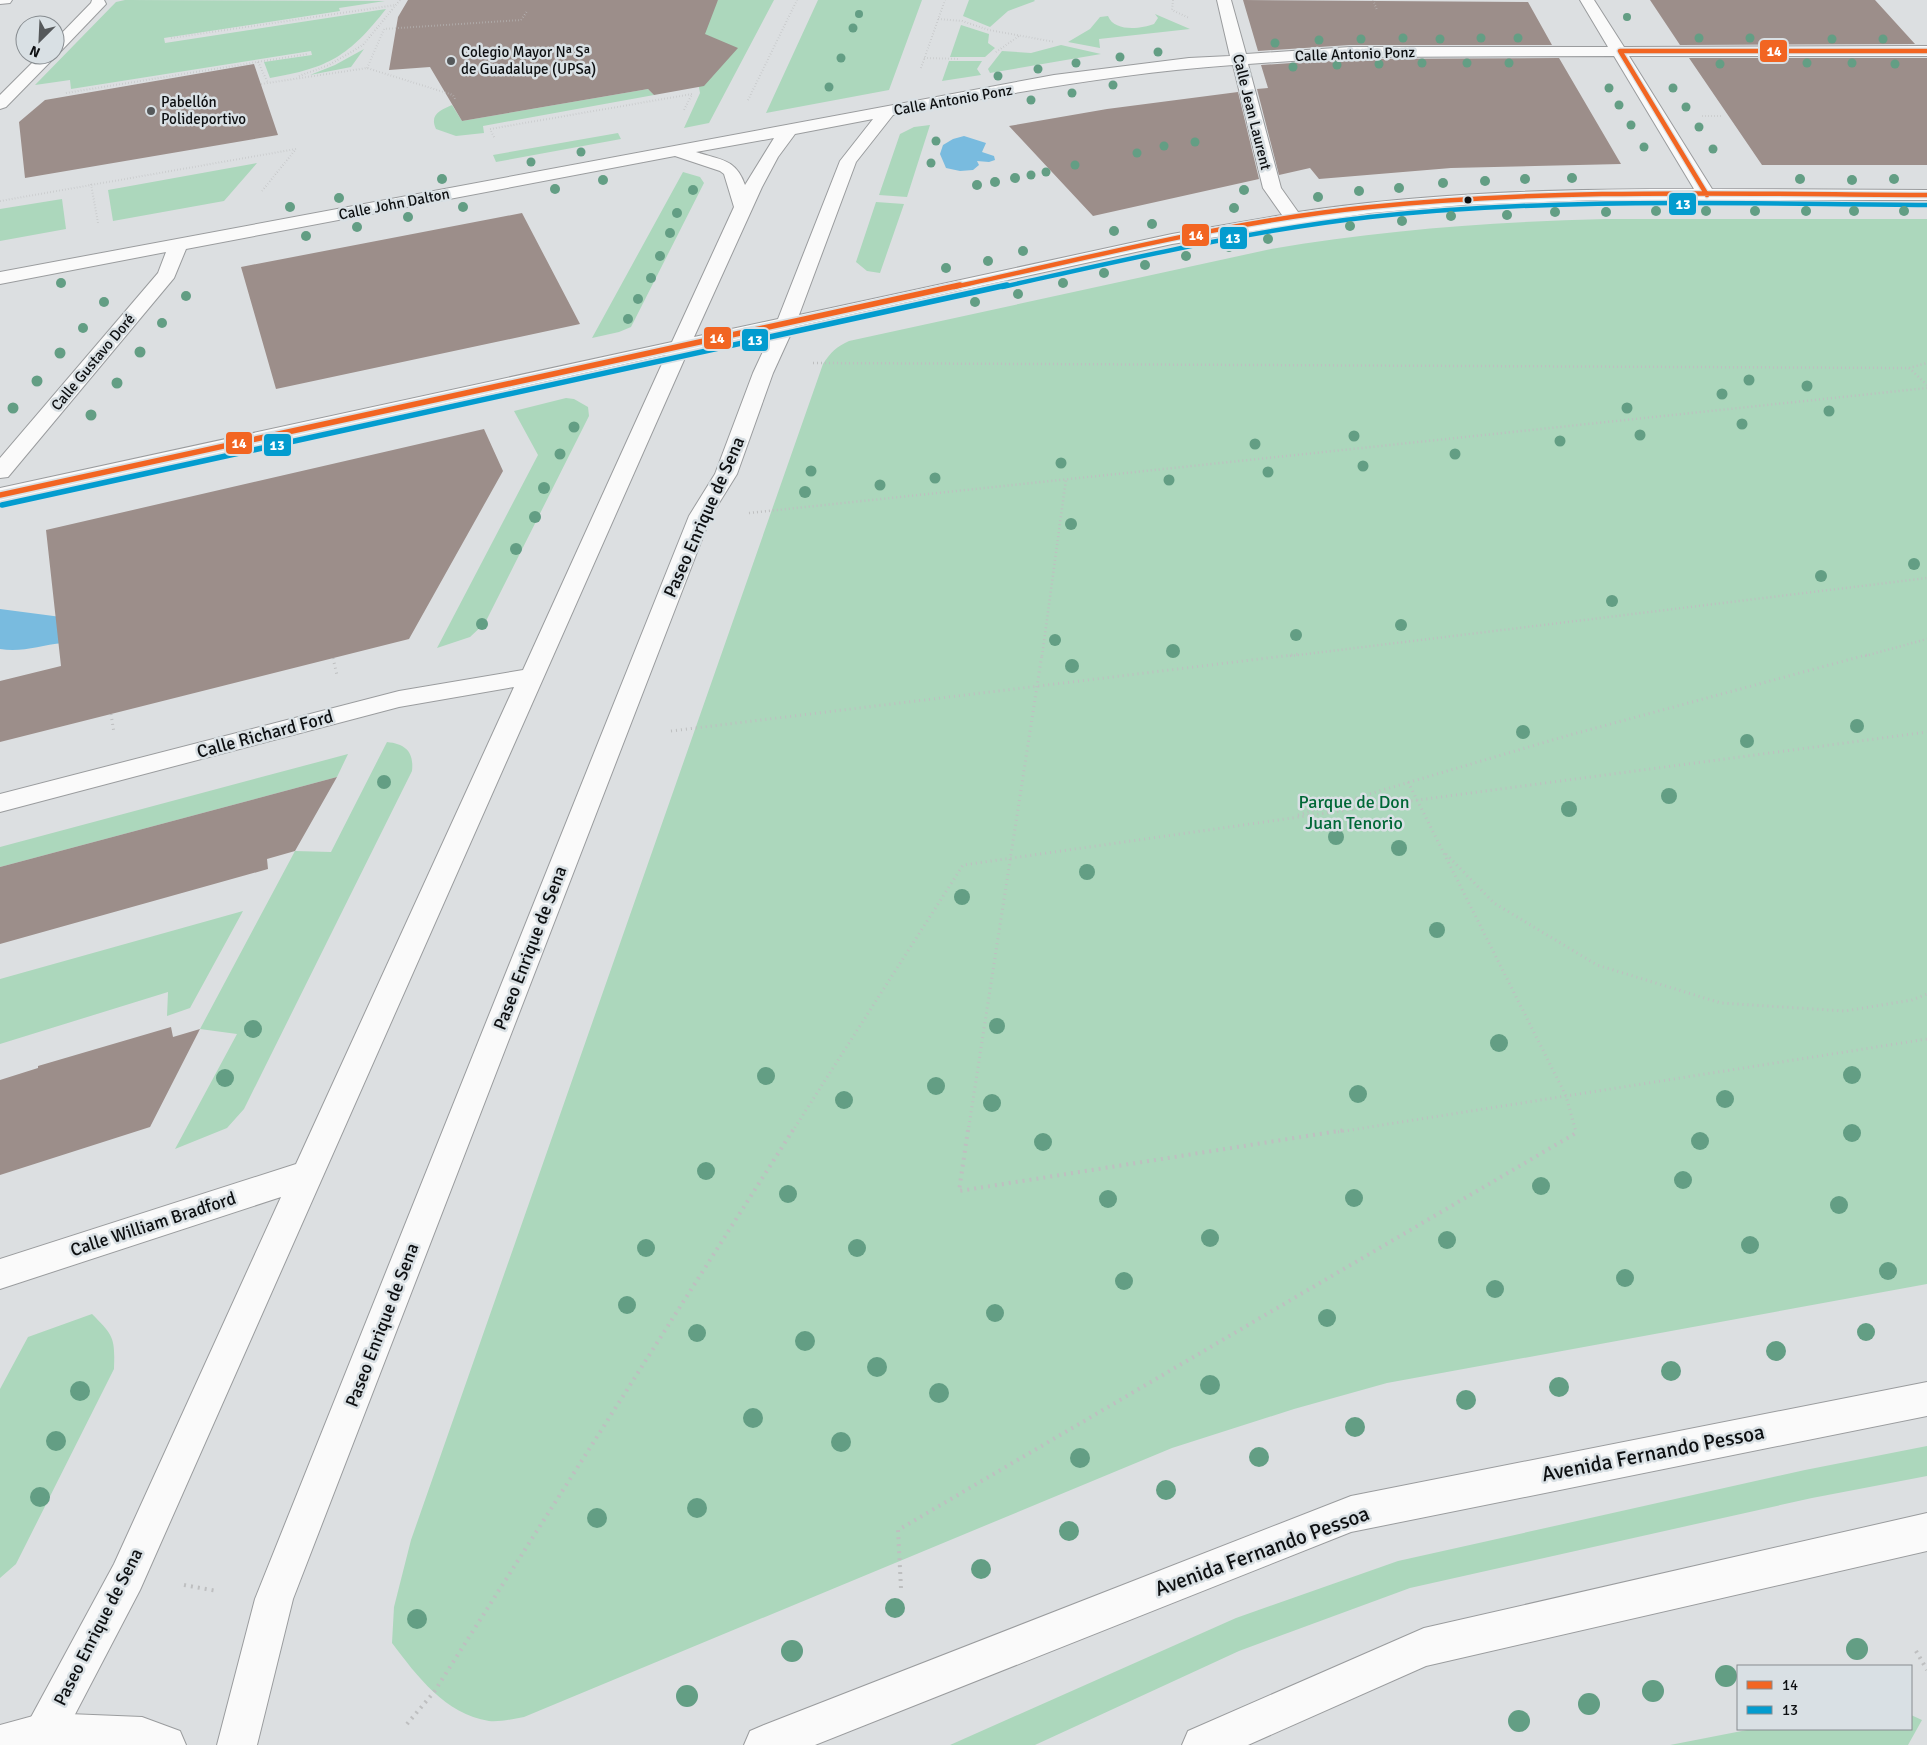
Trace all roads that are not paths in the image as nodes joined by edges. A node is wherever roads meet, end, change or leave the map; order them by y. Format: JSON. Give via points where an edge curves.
{"nodes":[{"id":1,"x":0,"y":0,"type":"edge"},
{"id":2,"x":5,"y":0,"type":"edge"},
{"id":3,"x":1224,"y":0,"type":"edge"},
{"id":4,"x":1587,"y":0,"type":"edge"},
{"id":5,"x":98,"y":2,"type":"dead end"},
{"id":6,"x":65,"y":38,"type":"edge"},
{"id":7,"x":1620,"y":51,"type":"junction"},
{"id":8,"x":1927,"y":51,"type":"edge"},
{"id":9,"x":1239,"y":59,"type":"junction"},
{"id":10,"x":39,"y":65,"type":"edge"},
{"id":11,"x":0,"y":104,"type":"edge"},
{"id":12,"x":887,"y":112,"type":"junction"},
{"id":13,"x":811,"y":126,"type":"junction"},
{"id":14,"x":789,"y":130,"type":"junction"},
{"id":15,"x":842,"y":148,"type":"junction"},
{"id":16,"x":675,"y":152,"type":"junction"},
{"id":17,"x":1707,"y":195,"type":"junction"},
{"id":18,"x":1927,"y":195,"type":"edge"},
{"id":19,"x":743,"y":207,"type":"junction"},
{"id":20,"x":1293,"y":218,"type":"junction"},
{"id":21,"x":178,"y":245,"type":"junction"},
{"id":22,"x":0,"y":278,"type":"edge"},
{"id":23,"x":785,"y":324,"type":"junction"},
{"id":24,"x":681,"y":347,"type":"junction"},
{"id":25,"x":0,"y":472,"type":"edge"},
{"id":26,"x":0,"y":495,"type":"edge"},
{"id":27,"x":533,"y":676,"type":"junction"},
{"id":28,"x":0,"y":803,"type":"edge"},
{"id":29,"x":306,"y":1175,"type":"junction"},
{"id":30,"x":0,"y":1274,"type":"edge"},
{"id":31,"x":1927,"y":1399,"type":"edge"},
{"id":32,"x":1927,"y":1532,"type":"edge"},
{"id":33,"x":44,"y":1733,"type":"junction"},
{"id":34,"x":0,"y":1744,"type":"edge"},
{"id":35,"x":166,"y":1745,"type":"edge"},
{"id":36,"x":237,"y":1745,"type":"edge"},
{"id":37,"x":764,"y":1745,"type":"edge"},
{"id":38,"x":1202,"y":1745,"type":"edge"}],
"edges":[{"from":1,"to":2,"type":"street"},
{"from":3,"to":9,"type":"street","name":"Calle Jean Laurent"},
{"from":4,"to":7,"type":"street"},
{"from":5,"to":6,"type":"street"},
{"from":7,"to":8,"type":"street","name":"Calle Antonio Ponz"},
{"from":7,"to":9,"type":"street","name":"Calle Antonio Ponz","via":[[1350,52]]},
{"from":7,"to":17,"type":"street"},
{"from":9,"to":12,"type":"street","name":"Calle Antonio Ponz","via":[[1114,71]]},
{"from":9,"to":20,"type":"street","name":"Calle Jean Laurent","via":[[1272,188]]},
{"from":10,"to":11,"type":"street"},
{"from":12,"to":13,"type":"street","name":"Calle Antonio Ponz"},
{"from":12,"to":15,"type":"street","name":"Paseo Enrique de Sena"},
{"from":13,"to":14,"type":"street","name":"Calle Antonio Ponz"},
{"from":13,"to":15,"type":"street"},
{"from":14,"to":16,"type":"street","name":"Calle John Dalton"},
{"from":14,"to":19,"type":"street","name":"Paseo Enrique de Sena","via":[[769,158]]},
{"from":15,"to":23,"type":"street","name":"Paseo Enrique de Sena"},
{"from":16,"to":19,"type":"street","via":[[726,167],[732,172]]},
{"from":16,"to":21,"type":"street","name":"Calle John Dalton"},
{"from":17,"to":18,"type":"street"},
{"from":17,"to":20,"type":"street","via":[[1473,199]]},
{"from":19,"to":24,"type":"street","name":"Paseo Enrique de Sena"},
{"from":20,"to":23,"type":"street","via":[[1172,239]]},
{"from":21,"to":22,"type":"street","name":"Calle John Dalton"},
{"from":21,"to":25,"type":"street","name":"Calle Gustavo Doré","via":[[166,274]]},
{"from":23,"to":24,"type":"street"},
{"from":23,"to":36,"type":"street","name":"Paseo Enrique de Sena","via":[[726,474],[700,516],[274,1599]]},
{"from":24,"to":26,"type":"street"},
{"from":24,"to":27,"type":"street","name":"Paseo Enrique de Sena"},
{"from":27,"to":28,"type":"street","name":"Calle Richard Ford","via":[[399,699]]},
{"from":27,"to":29,"type":"street","name":"Paseo Enrique de Sena"},
{"from":29,"to":30,"type":"street","name":"Calle William Bradford"},
{"from":29,"to":33,"type":"street","name":"Paseo Enrique de Sena","via":[[127,1577]]},
{"from":31,"to":37,"type":"street","name":"Avenida Fernando Pessoa","via":[[1351,1514]]},
{"from":32,"to":38,"type":"street","via":[[1424,1647]]},
{"from":33,"to":34,"type":"street"},
{"from":33,"to":35,"type":"street","via":[[142,1737]]}]}
